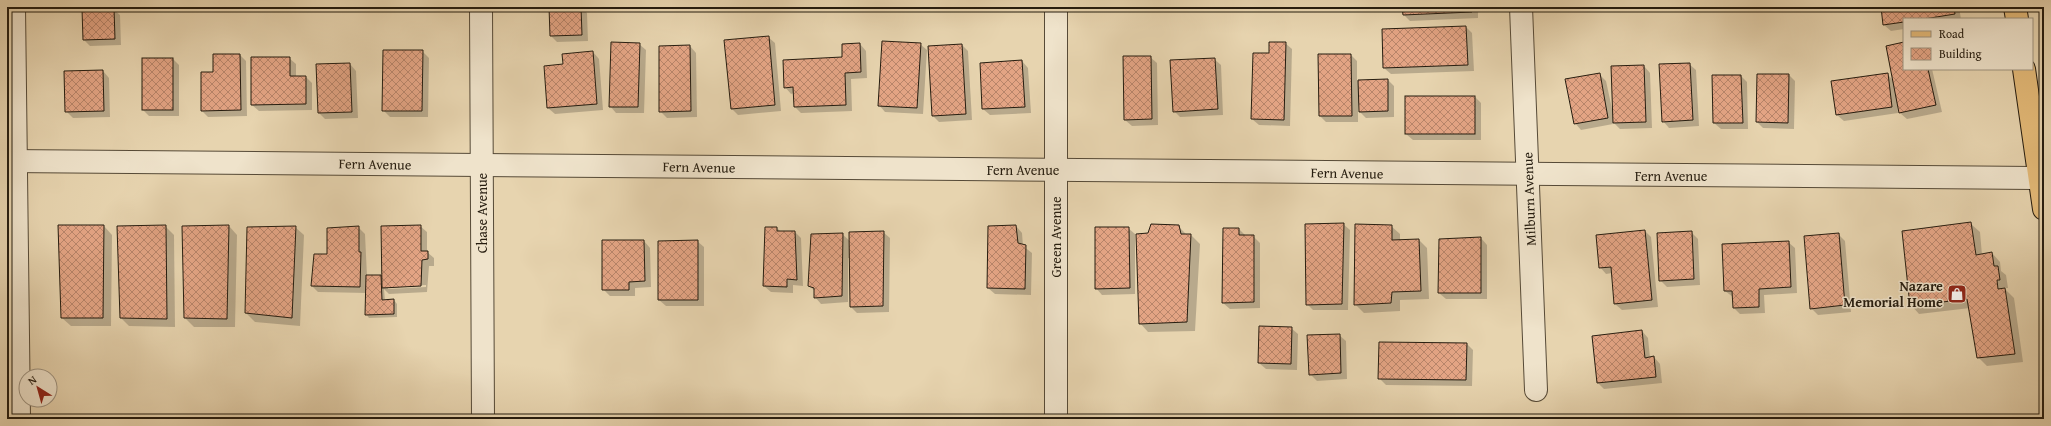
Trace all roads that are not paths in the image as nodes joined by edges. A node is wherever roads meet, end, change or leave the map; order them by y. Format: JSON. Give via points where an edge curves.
{"nodes":[{"id":1,"x":14,"y":7,"type":"edge"},
{"id":2,"x":481,"y":7,"type":"edge"},
{"id":3,"x":1056,"y":7,"type":"edge"},
{"id":4,"x":1521,"y":7,"type":"edge"},
{"id":5,"x":2015,"y":7,"type":"edge"},
{"id":6,"x":2017,"y":18,"type":"edge"},
{"id":7,"x":2024,"y":70,"type":"edge"},
{"id":8,"x":12,"y":161,"type":"edge"},
{"id":9,"x":482,"y":165,"type":"junction"},
{"id":10,"x":1056,"y":170,"type":"junction"},
{"id":11,"x":1528,"y":174,"type":"junction"},
{"id":12,"x":2040,"y":178,"type":"junction"},
{"id":13,"x":2044,"y":209,"type":"edge"},
{"id":14,"x":1536,"y":390,"type":"dead end"},
{"id":15,"x":19,"y":419,"type":"edge"},
{"id":16,"x":482,"y":419,"type":"edge"},
{"id":17,"x":1056,"y":419,"type":"edge"}],
"edges":[{"from":1,"to":8,"type":"street"},
{"from":2,"to":9,"type":"street","name":"Chase Avenue"},
{"from":3,"to":10,"type":"street","name":"Green Avenue"},
{"from":4,"to":11,"type":"street","name":"Milburn Avenue"},
{"from":5,"to":6,"type":"main road"},
{"from":7,"to":12,"type":"main road"},
{"from":8,"to":9,"type":"street","name":"Fern Avenue"},
{"from":8,"to":15,"type":"street"},
{"from":9,"to":10,"type":"street","name":"Fern Avenue"},
{"from":9,"to":16,"type":"street","name":"Chase Avenue"},
{"from":10,"to":11,"type":"street","name":"Fern Avenue"},
{"from":10,"to":17,"type":"street","name":"Green Avenue"},
{"from":11,"to":12,"type":"street","name":"Fern Avenue"},
{"from":11,"to":14,"type":"street","name":"Milburn Avenue"},
{"from":12,"to":13,"type":"main road"}]}
